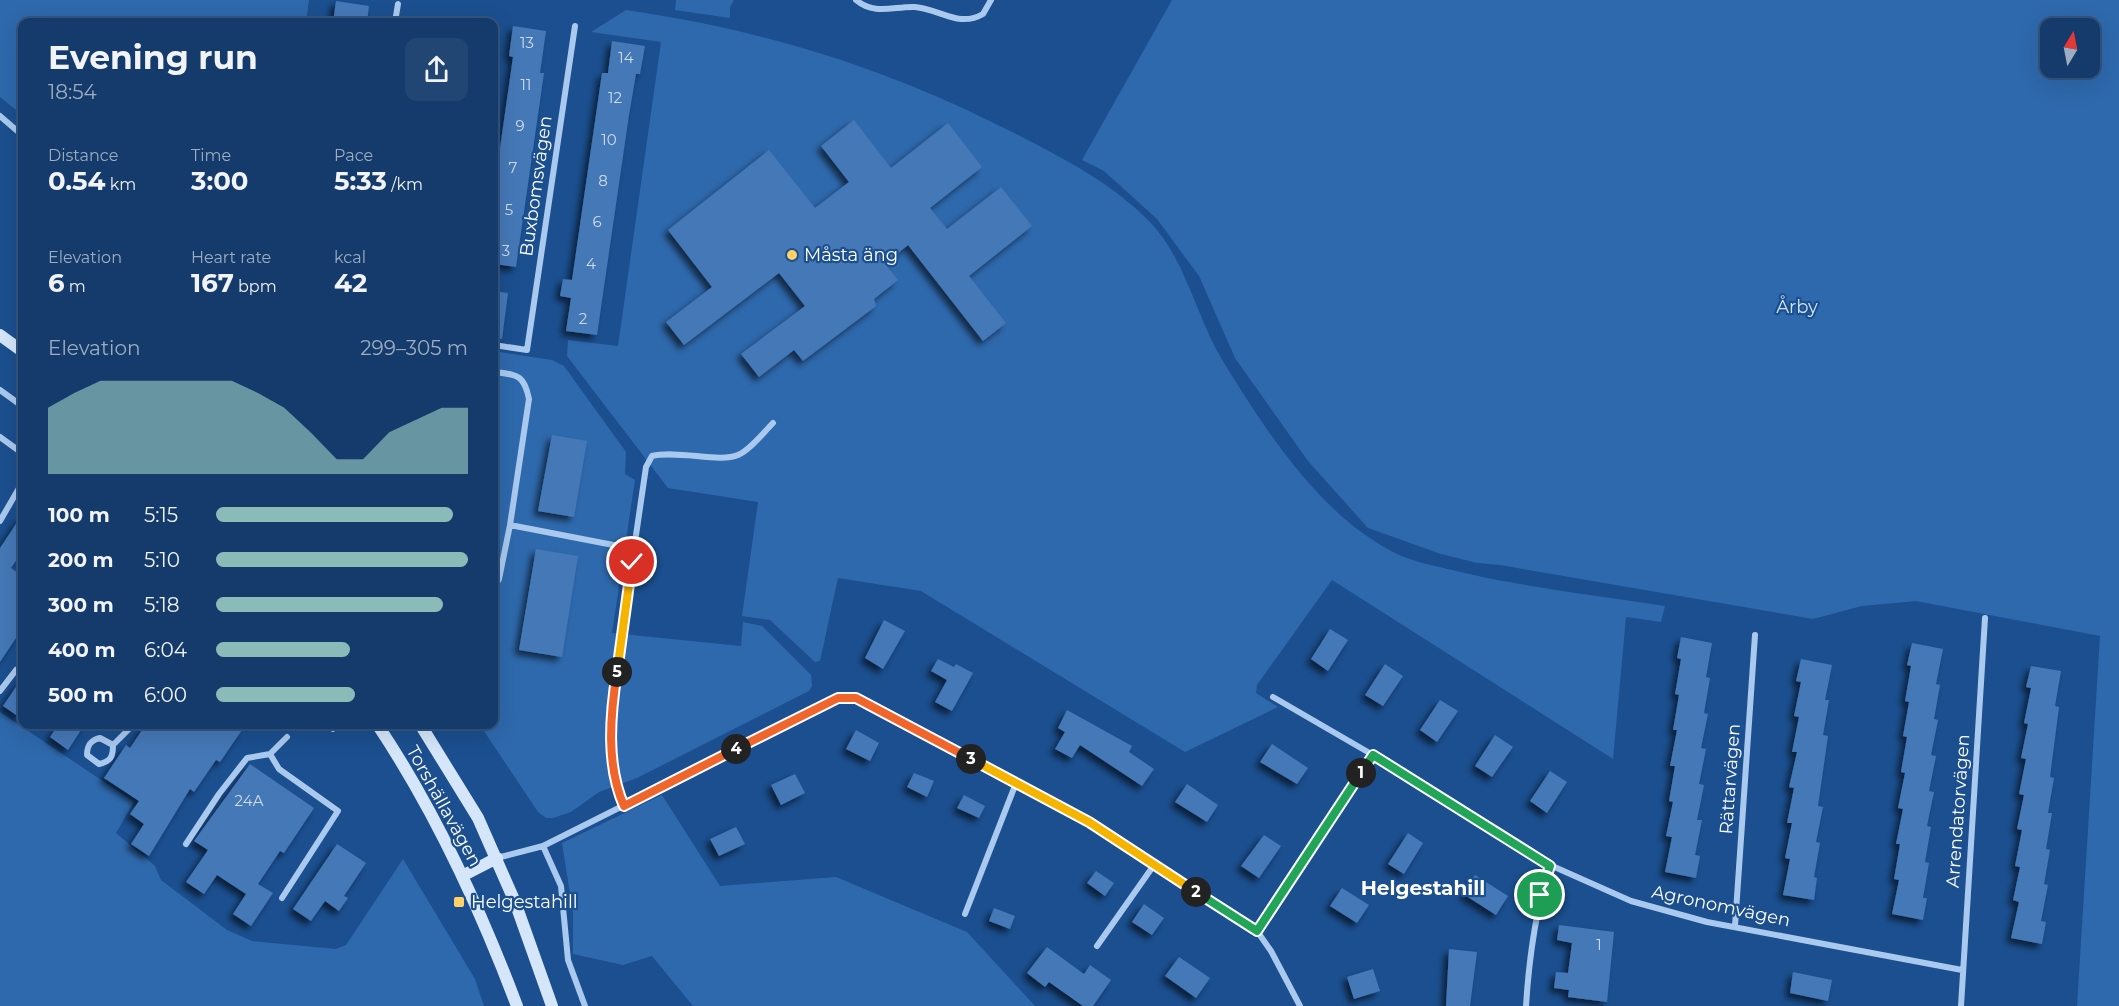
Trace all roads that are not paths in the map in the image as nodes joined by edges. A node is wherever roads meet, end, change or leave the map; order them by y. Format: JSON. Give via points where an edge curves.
{"nodes":[{"id":1,"x":856,"y":0,"type":"edge"},
{"id":2,"x":991,"y":0,"type":"edge"},
{"id":3,"x":398,"y":4,"type":"dead end"},
{"id":4,"x":396,"y":18,"type":"edge"},
{"id":5,"x":575,"y":26,"type":"dead end"},
{"id":6,"x":0,"y":116,"type":"edge"},
{"id":7,"x":18,"y":132,"type":"edge"},
{"id":8,"x":0,"y":335,"type":"edge"},
{"id":9,"x":498,"y":346,"type":"edge"},
{"id":10,"x":18,"y":348,"type":"edge"},
{"id":11,"x":498,"y":373,"type":"edge"},
{"id":12,"x":0,"y":390,"type":"edge"},
{"id":13,"x":18,"y":403,"type":"edge"},
{"id":14,"x":773,"y":423,"type":"dead end"},
{"id":15,"x":0,"y":436,"type":"edge"},
{"id":16,"x":18,"y":450,"type":"edge"},
{"id":17,"x":18,"y":490,"type":"edge"},
{"id":18,"x":0,"y":521,"type":"edge"},
{"id":19,"x":510,"y":525,"type":"junction"},
{"id":20,"x":634,"y":549,"type":"junction"},
{"id":21,"x":498,"y":582,"type":"edge"},
{"id":22,"x":1986,"y":618,"type":"dead end"},
{"id":23,"x":1755,"y":635,"type":"dead end"},
{"id":24,"x":18,"y":669,"type":"edge"},
{"id":25,"x":0,"y":692,"type":"edge"},
{"id":26,"x":1273,"y":697,"type":"dead end"},
{"id":27,"x":129,"y":729,"type":"edge"},
{"id":28,"x":379,"y":729,"type":"edge"},
{"id":29,"x":423,"y":729,"type":"edge"},
{"id":30,"x":286,"y":736,"type":"dead end"},
{"id":31,"x":113,"y":745,"type":"junction"},
{"id":32,"x":270,"y":754,"type":"junction"},
{"id":33,"x":1373,"y":755,"type":"junction"},
{"id":34,"x":1016,"y":783,"type":"junction"},
{"id":35,"x":624,"y":806,"type":"junction"},
{"id":36,"x":186,"y":844,"type":"dead end"},
{"id":37,"x":543,"y":846,"type":"junction"},
{"id":38,"x":496,"y":858,"type":"junction"},
{"id":39,"x":1154,"y":865,"type":"junction"},
{"id":40,"x":1550,"y":866,"type":"junction"},
{"id":41,"x":462,"y":876,"type":"junction"},
{"id":42,"x":282,"y":898,"type":"dead end"},
{"id":43,"x":964,"y":914,"type":"dead end"},
{"id":44,"x":1735,"y":926,"type":"junction"},
{"id":45,"x":1257,"y":931,"type":"junction"},
{"id":46,"x":1097,"y":946,"type":"dead end"},
{"id":47,"x":1962,"y":970,"type":"junction"},
{"id":48,"x":517,"y":1006,"type":"edge"},
{"id":49,"x":552,"y":1006,"type":"edge"},
{"id":50,"x":585,"y":1006,"type":"edge"},
{"id":51,"x":1300,"y":1006,"type":"edge"},
{"id":52,"x":1526,"y":1006,"type":"edge"},
{"id":53,"x":1961,"y":1006,"type":"edge"}],
"edges":[{"from":1,"to":2,"type":"street","via":[[873,9],[913,7],[963,20],[983,14]]},
{"from":3,"to":4,"type":"street"},
{"from":5,"to":9,"type":"street","name":"Buxbomsvägen","via":[[527,350]]},
{"from":6,"to":7,"type":"street"},
{"from":8,"to":10,"type":"main road"},
{"from":11,"to":19,"type":"street","via":[[516,375],[526,383],[529,399]]},
{"from":12,"to":13,"type":"street"},
{"from":14,"to":20,"type":"street","via":[[739,455],[727,458],[669,452],[652,456],[646,467]]},
{"from":15,"to":16,"type":"street"},
{"from":17,"to":18,"type":"street"},
{"from":19,"to":20,"type":"street"},
{"from":19,"to":21,"type":"street"},
{"from":20,"to":35,"type":"street","via":[[613,697],[612,766],[615,787]]},
{"from":22,"to":47,"type":"street","name":"Arrendatorvägen"},
{"from":23,"to":44,"type":"street","name":"Rättarvägen"},
{"from":24,"to":25,"type":"street"},
{"from":26,"to":33,"type":"street","name":"Agronomvägen"},
{"from":27,"to":31,"type":"street"},
{"from":28,"to":41,"type":"main road","name":"Torshällavägen","via":[[409,772]]},
{"from":29,"to":38,"type":"main road","name":"Torshällavägen","via":[[478,818]]},
{"from":30,"to":32,"type":"street"},
{"from":31,"to":31,"type":"street","via":[[108,762],[99,764],[87,755],[93,740],[100,738]]},
{"from":32,"to":36,"type":"street","via":[[248,758]]},
{"from":32,"to":42,"type":"street","via":[[279,769],[338,811]]},
{"from":33,"to":40,"type":"street","name":"Agronomvägen"},
{"from":33,"to":45,"type":"street"},
{"from":34,"to":35,"type":"street","via":[[856,698],[838,698]]},
{"from":34,"to":39,"type":"street","via":[[1089,822]]},
{"from":34,"to":43,"type":"street"},
{"from":35,"to":37,"type":"street"},
{"from":37,"to":38,"type":"street"},
{"from":37,"to":50,"type":"street","via":[[561,886],[568,960]]},
{"from":38,"to":41,"type":"main road"},
{"from":38,"to":49,"type":"main road","name":"Torshällavägen"},
{"from":39,"to":45,"type":"street"},
{"from":39,"to":46,"type":"street"},
{"from":40,"to":44,"type":"street","name":"Agronomvägen","via":[[1631,901]]},
{"from":40,"to":52,"type":"street","via":[[1538,904]]},
{"from":41,"to":48,"type":"main road","name":"Torshällavägen","via":[[487,927]]},
{"from":44,"to":47,"type":"street","name":"Agronomvägen"},
{"from":45,"to":51,"type":"street"},
{"from":47,"to":53,"type":"street","name":"Arrendatorvägen"}]}
